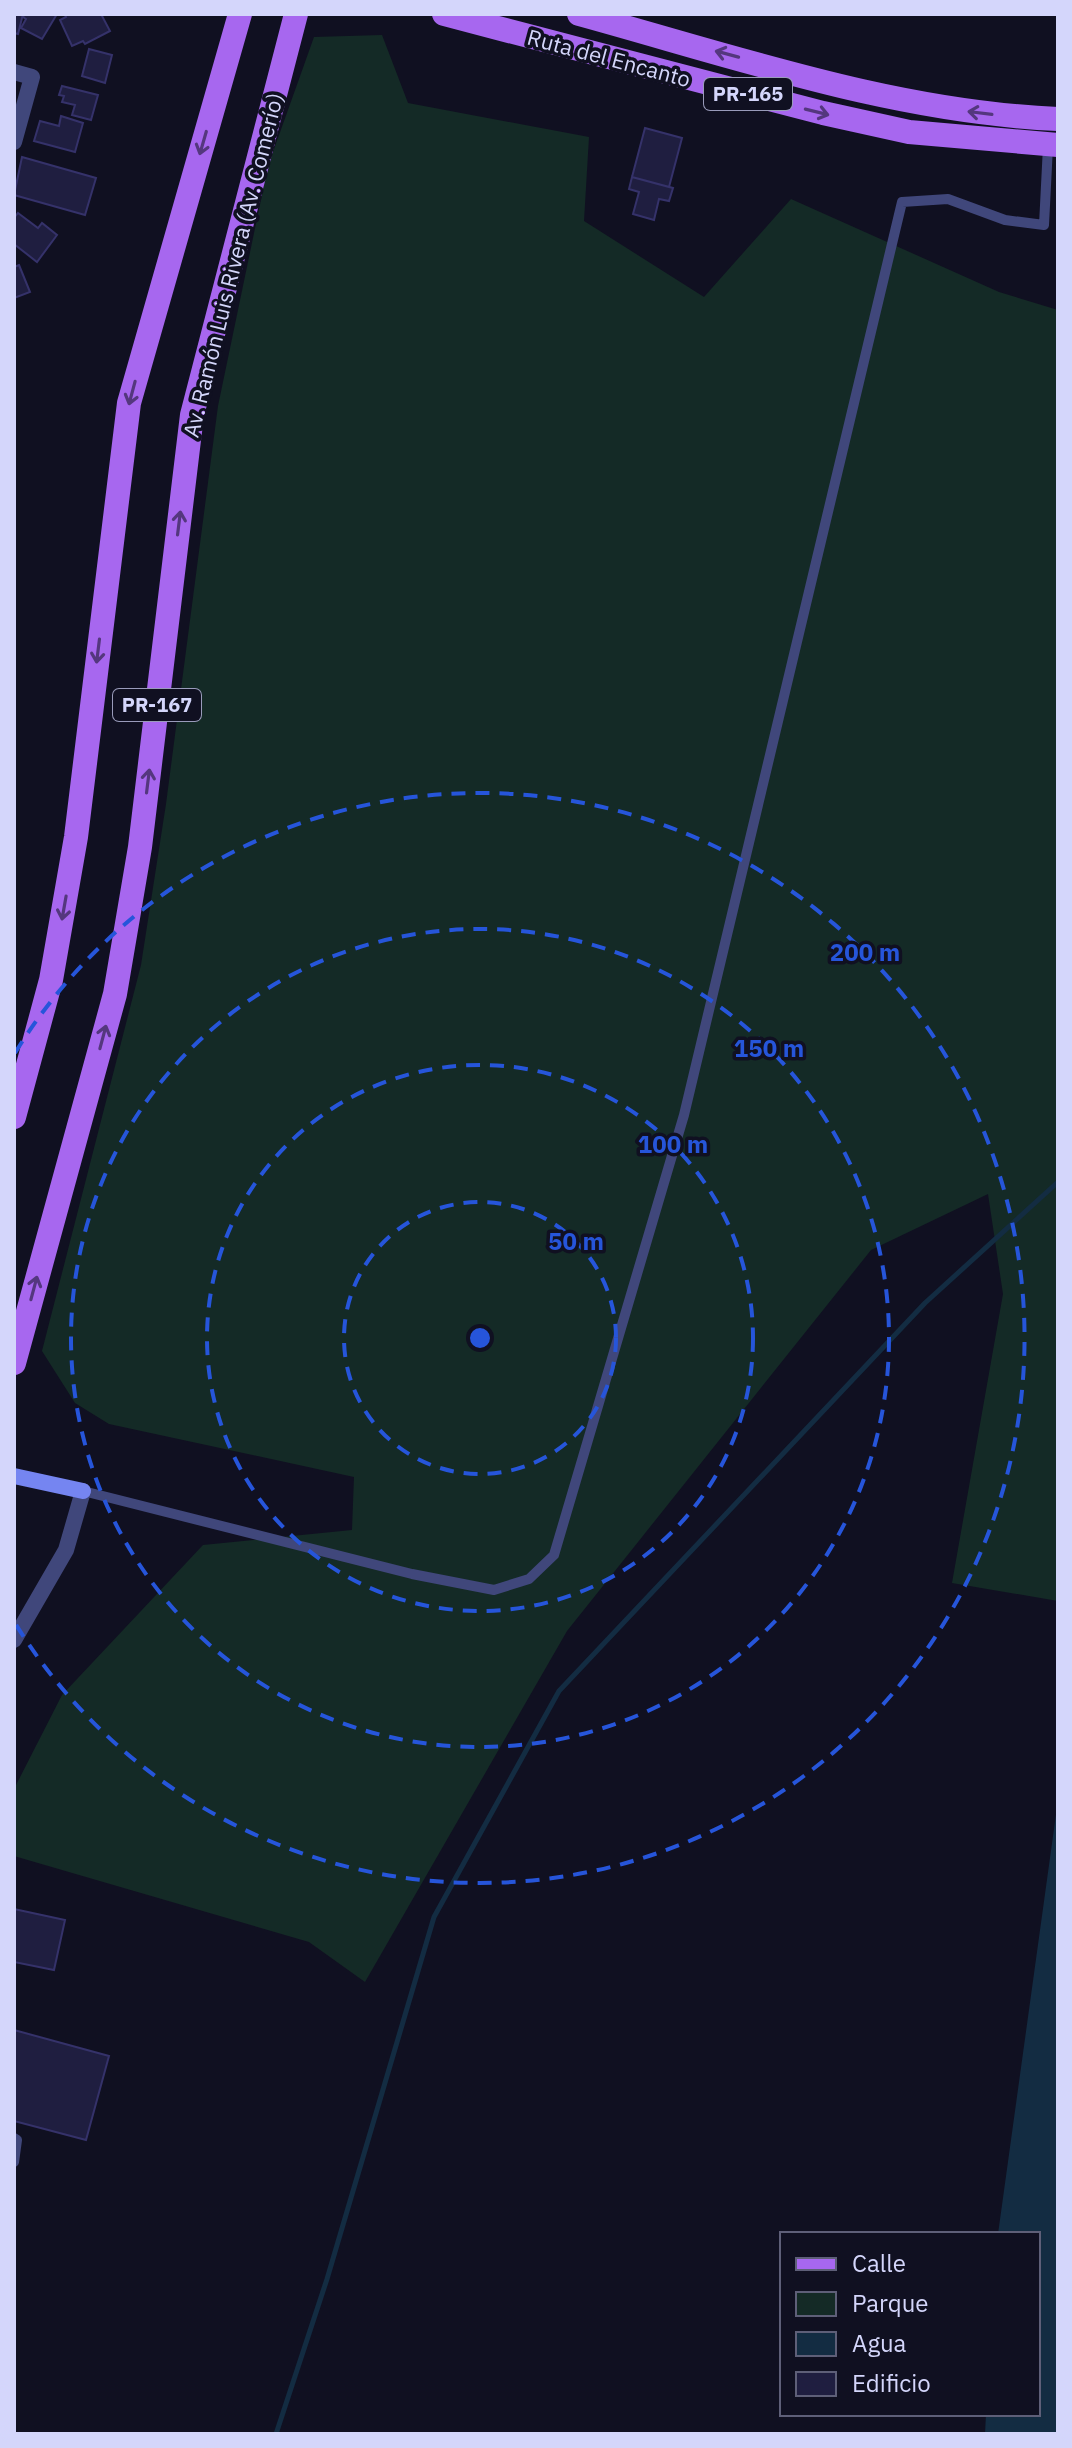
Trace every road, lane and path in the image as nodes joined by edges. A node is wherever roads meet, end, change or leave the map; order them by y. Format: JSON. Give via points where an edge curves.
{"nodes":[{"id":1,"x":224,"y":14,"type":"edge"},
{"id":2,"x":240,"y":14,"type":"edge"},
{"id":3,"x":296,"y":14,"type":"edge"},
{"id":4,"x":312,"y":14,"type":"edge"},
{"id":5,"x":444,"y":14,"type":"edge"},
{"id":6,"x":579,"y":14,"type":"edge"},
{"id":7,"x":288,"y":44,"type":"junction"},
{"id":8,"x":14,"y":72,"type":"edge"},
{"id":9,"x":216,"y":96,"type":"junction"},
{"id":10,"x":1058,"y":119,"type":"edge"},
{"id":11,"x":14,"y":142,"type":"edge"},
{"id":12,"x":1053,"y":145,"type":"edge"},
{"id":13,"x":14,"y":1117,"type":"edge"},
{"id":14,"x":14,"y":1363,"type":"edge"},
{"id":15,"x":14,"y":1476,"type":"edge"},
{"id":16,"x":83,"y":1491,"type":"junction"},
{"id":17,"x":14,"y":1640,"type":"edge"},
{"id":18,"x":14,"y":2138,"type":"edge"},
{"id":19,"x":14,"y":2162,"type":"edge"}],
"edges":[{"from":1,"to":9,"type":"main road"},
{"from":2,"to":9,"type":"main road","number":"PR-167"},
{"from":3,"to":7,"type":"main road","name":"Av. Ramón Luis Rivera (Av. Comerío)","number":"PR-167"},
{"from":4,"to":7,"type":"main road"},
{"from":5,"to":12,"type":"main road","name":"Ruta del Encanto","number":"PR-165","one_way":true,"via":[[895,129]]},
{"from":10,"to":6,"type":"main road","name":"Ruta del Encanto","number":"PR-165","one_way":true,"via":[[935,107]]},
{"from":14,"to":7,"type":"main road","name":"Av. Ramón Luis Rivera (Av. Comerío)","number":"PR-167","one_way":true,"via":[[115,994],[140,847],[192,415]]},
{"from":8,"to":11,"type":"street","via":[[32,77]]},
{"from":9,"to":13,"type":"main road","number":"PR-167","one_way":true,"via":[[129,403],[76,837],[51,980]]},
{"from":12,"to":16,"type":"lane","via":[[1044,225],[1005,220],[948,199],[902,202],[684,1115],[554,1555],[529,1579],[494,1590]]},
{"from":15,"to":16,"type":"street"},
{"from":16,"to":17,"type":"street","via":[[66,1550]]},
{"from":18,"to":19,"type":"lane"}]}
